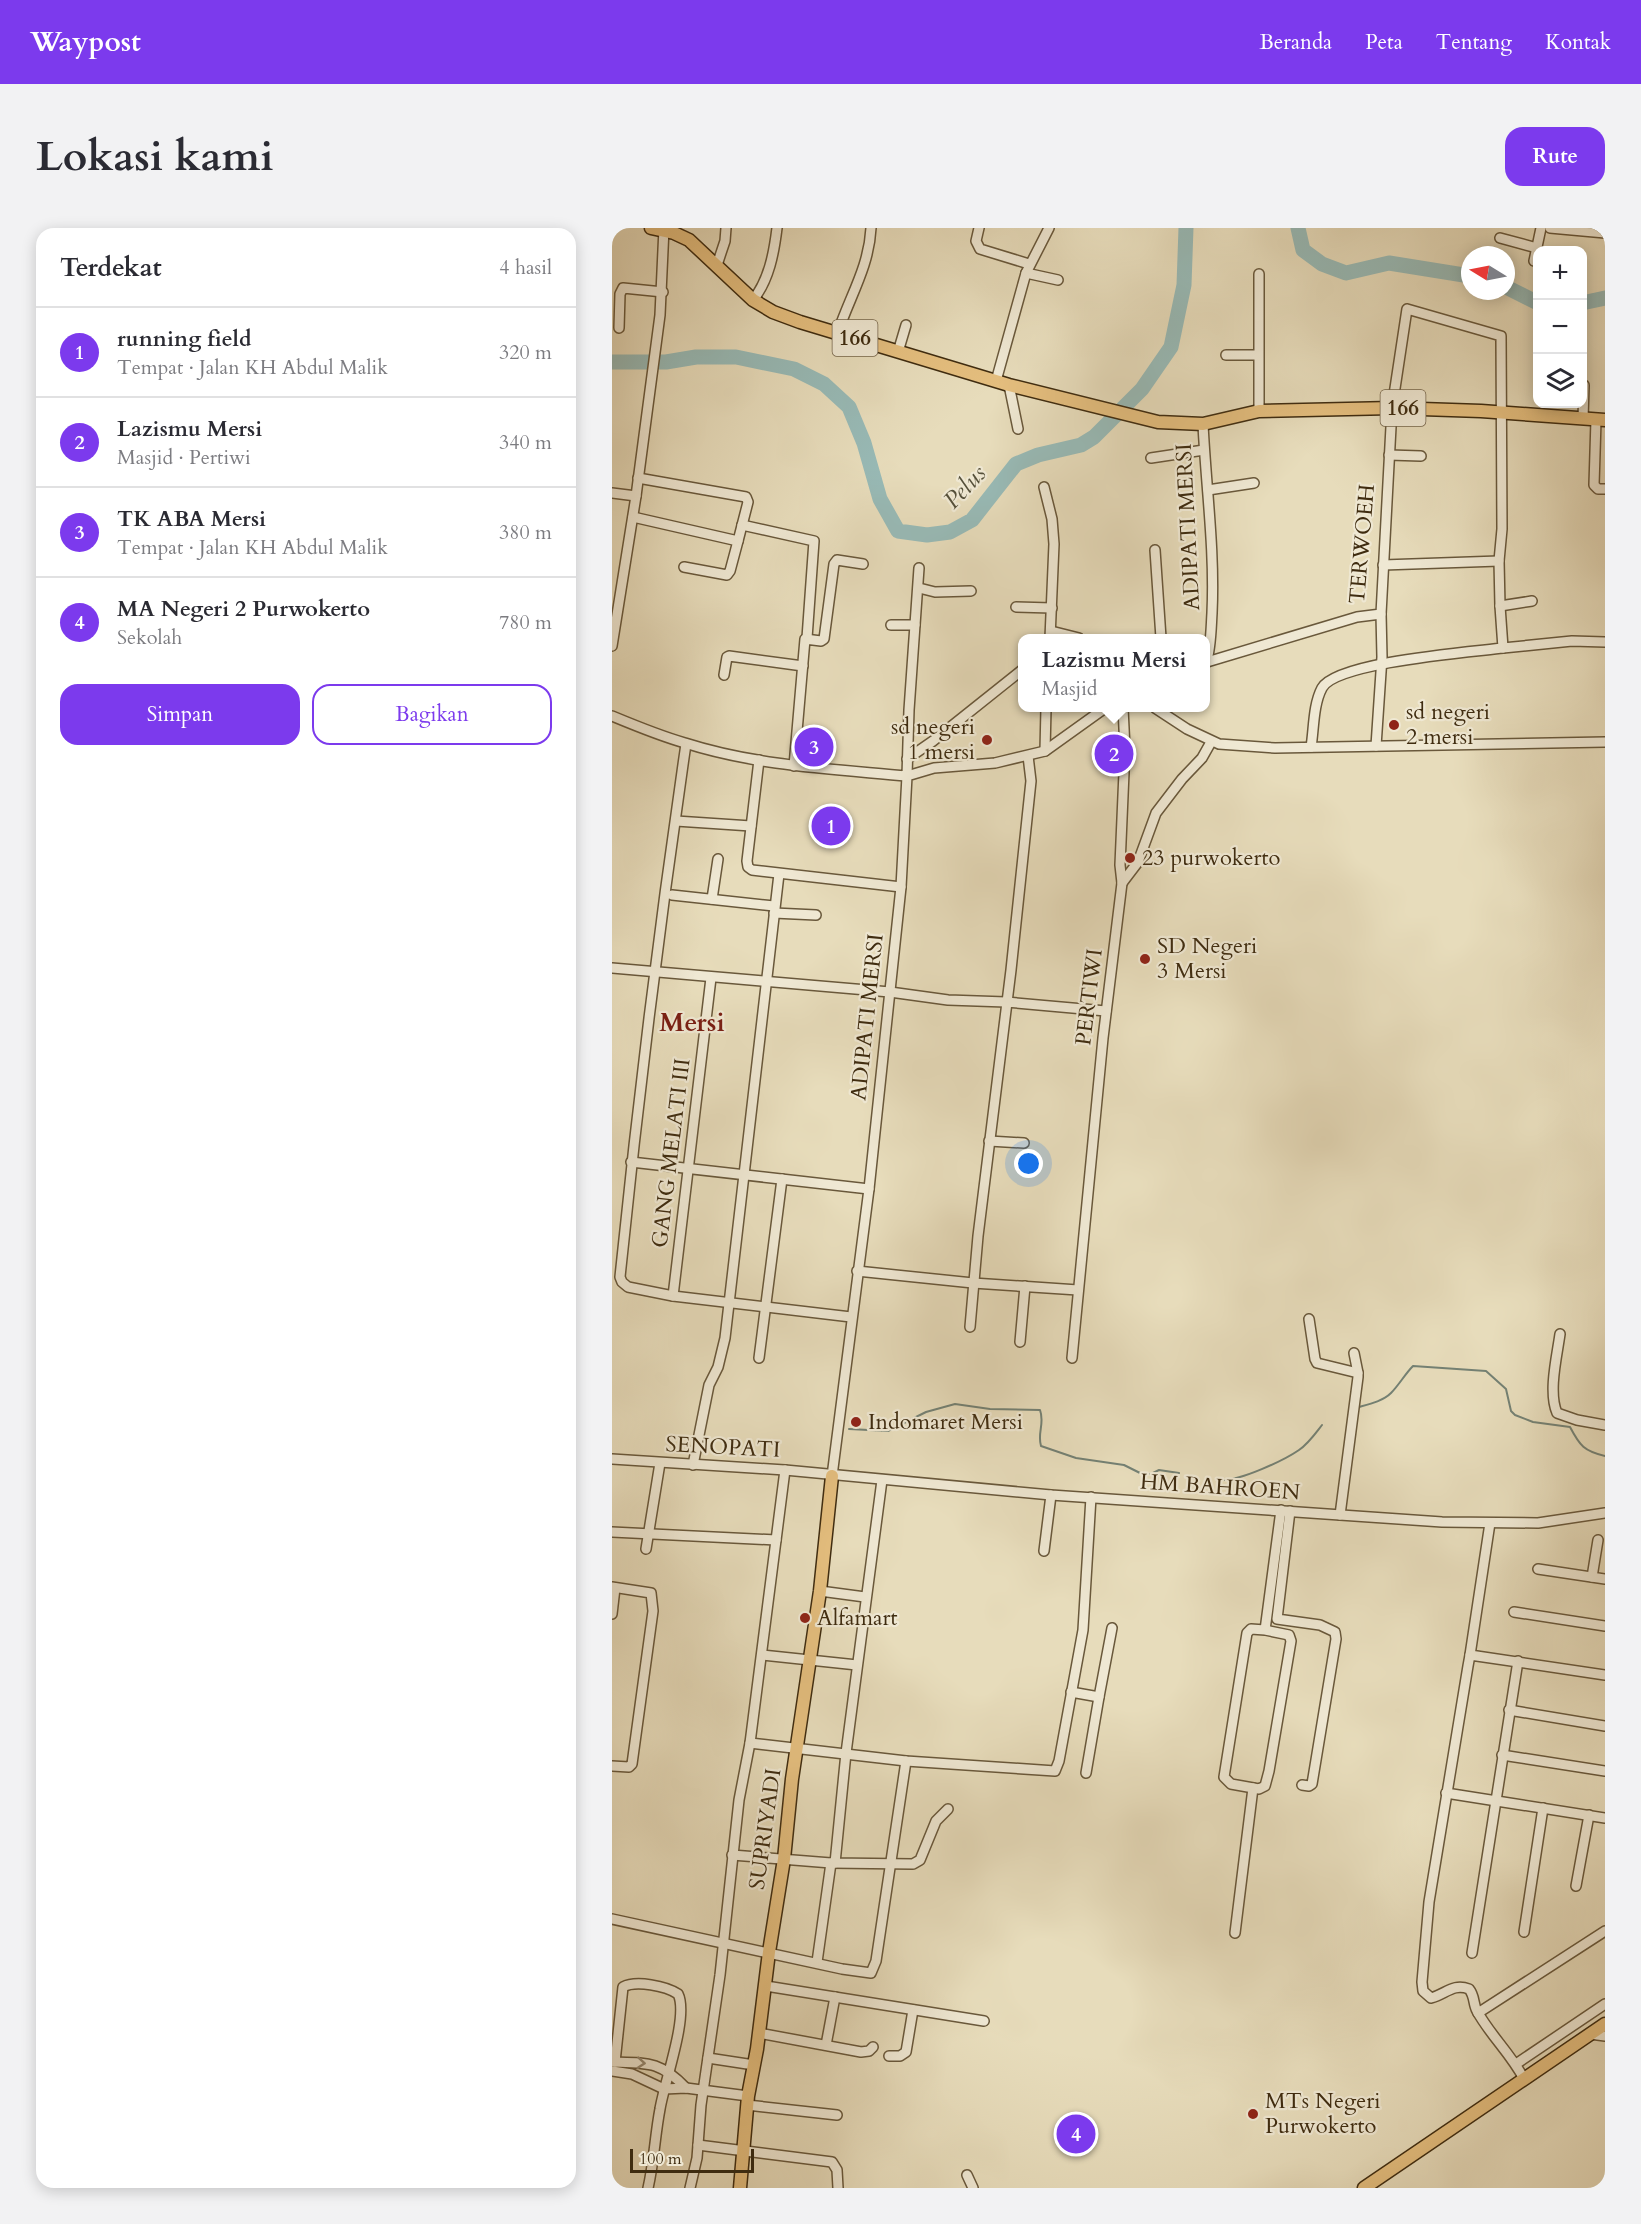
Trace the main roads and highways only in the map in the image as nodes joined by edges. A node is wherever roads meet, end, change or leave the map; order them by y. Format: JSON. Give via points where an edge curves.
{"nodes":[{"id":1,"x":651,"y":228,"type":"edge"},
{"id":2,"x":664,"y":229,"type":"edge"},
{"id":3,"x":1595,"y":420,"type":"edge"},
{"id":4,"x":832,"y":1476,"type":"road end"},
{"id":5,"x":1605,"y":2024,"type":"edge"},
{"id":6,"x":740,"y":2188,"type":"edge"},
{"id":7,"x":1364,"y":2188,"type":"edge"}],
"edges":[{"from":1,"to":2,"type":"main road","number":"166"},
{"from":2,"to":3,"type":"main road","number":"166","via":[[689,240],[753,300],[773,312],[1009,385],[1158,422],[1203,424],[1259,411],[1392,408]]},
{"from":4,"to":6,"type":"main road","name":"SUPRIYADI","via":[[784,1859],[748,2100]]},
{"from":5,"to":7,"type":"main road"}]}
